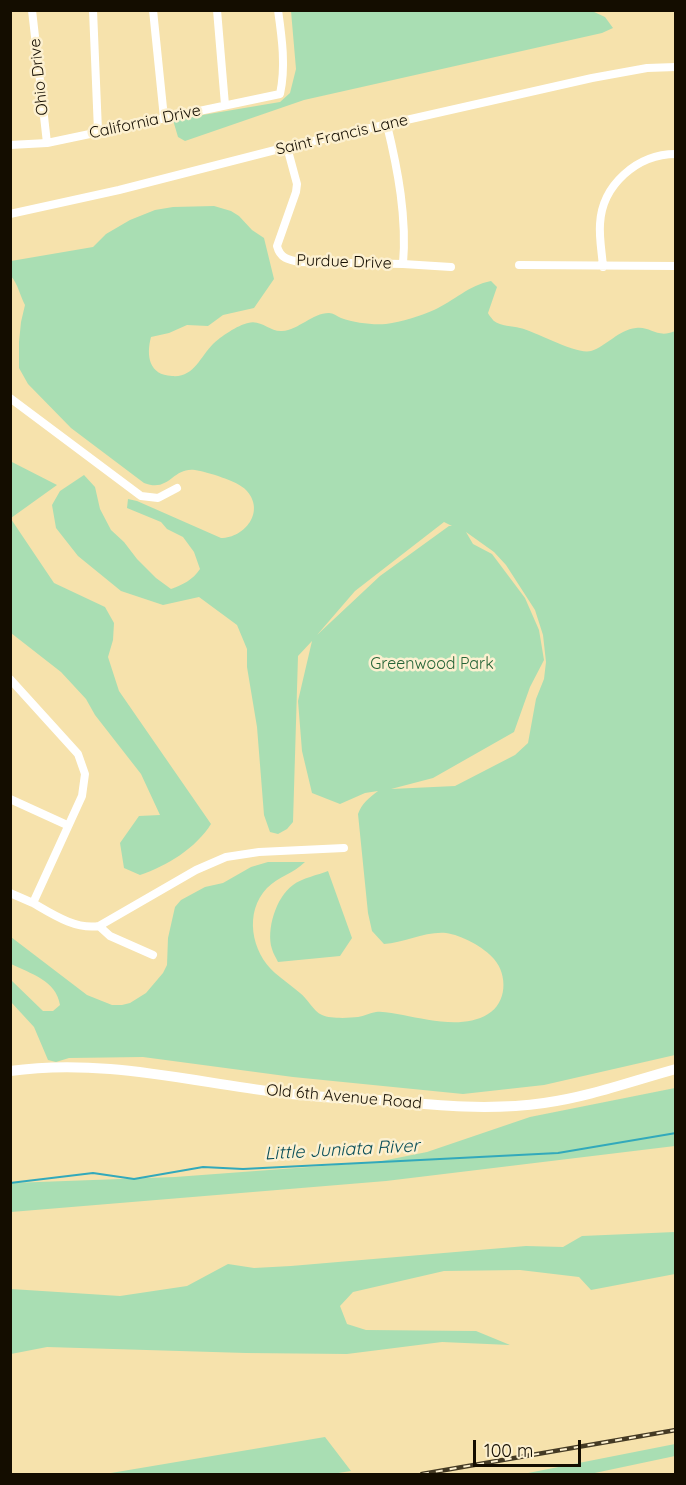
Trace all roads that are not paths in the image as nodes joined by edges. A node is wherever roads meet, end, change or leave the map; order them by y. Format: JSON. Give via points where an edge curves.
{"nodes":[{"id":1,"x":32,"y":10,"type":"edge"},
{"id":2,"x":93,"y":10,"type":"edge"},
{"id":3,"x":153,"y":10,"type":"edge"},
{"id":4,"x":217,"y":10,"type":"edge"},
{"id":5,"x":278,"y":10,"type":"edge"},
{"id":6,"x":675,"y":67,"type":"edge"},
{"id":7,"x":225,"y":105,"type":"junction"},
{"id":8,"x":164,"y":118,"type":"junction"},
{"id":9,"x":387,"y":125,"type":"junction"},
{"id":10,"x":98,"y":131,"type":"junction"},
{"id":11,"x":47,"y":143,"type":"junction"},
{"id":12,"x":10,"y":145,"type":"edge"},
{"id":13,"x":287,"y":147,"type":"junction"},
{"id":14,"x":675,"y":154,"type":"edge"},
{"id":15,"x":10,"y":214,"type":"edge"},
{"id":16,"x":403,"y":264,"type":"junction"},
{"id":17,"x":519,"y":265,"type":"dead end"},
{"id":18,"x":675,"y":266,"type":"edge"},
{"id":19,"x":451,"y":267,"type":"dead end"},
{"id":20,"x":603,"y":267,"type":"junction"},
{"id":21,"x":10,"y":398,"type":"edge"},
{"id":22,"x":177,"y":488,"type":"dead end"},
{"id":23,"x":10,"y":679,"type":"edge"},
{"id":24,"x":10,"y":799,"type":"edge"},
{"id":25,"x":67,"y":825,"type":"junction"},
{"id":26,"x":344,"y":848,"type":"dead end"},
{"id":27,"x":10,"y":893,"type":"edge"},
{"id":28,"x":33,"y":903,"type":"junction"},
{"id":29,"x":99,"y":926,"type":"junction"},
{"id":30,"x":153,"y":955,"type":"dead end"},
{"id":31,"x":675,"y":1069,"type":"edge"},
{"id":32,"x":10,"y":1071,"type":"edge"}],
"edges":[{"from":1,"to":11,"type":"street","name":"Ohio Drive"},
{"from":2,"to":10,"type":"street"},
{"from":3,"to":8,"type":"street"},
{"from":4,"to":7,"type":"street"},
{"from":5,"to":7,"type":"street","name":"California Drive","via":[[282,33],[280,94]]},
{"from":6,"to":9,"type":"street","name":"Saint Francis Lane","via":[[592,78]]},
{"from":7,"to":8,"type":"street","name":"California Drive"},
{"from":8,"to":10,"type":"street","name":"California Drive"},
{"from":9,"to":13,"type":"street","name":"Saint Francis Lane"},
{"from":9,"to":16,"type":"street","via":[[400,188]]},
{"from":10,"to":11,"type":"street","name":"California Drive"},
{"from":11,"to":12,"type":"street","name":"California Drive"},
{"from":13,"to":15,"type":"street","name":"Saint Francis Lane"},
{"from":13,"to":16,"type":"street","name":"Purdue Drive","via":[[297,184],[277,246],[284,258],[300,262]]},
{"from":14,"to":20,"type":"street","via":[[648,158],[625,173],[612,190],[600,225]]},
{"from":16,"to":19,"type":"street","name":"Purdue Drive"},
{"from":17,"to":20,"type":"street"},
{"from":18,"to":20,"type":"street"},
{"from":21,"to":22,"type":"street","via":[[141,496],[158,498]]},
{"from":23,"to":25,"type":"street","via":[[78,754],[82,764],[82,796]]},
{"from":24,"to":25,"type":"street"},
{"from":25,"to":28,"type":"street"},
{"from":26,"to":29,"type":"street","via":[[226,857]]},
{"from":27,"to":28,"type":"street"},
{"from":28,"to":29,"type":"street","via":[[78,926]]},
{"from":29,"to":30,"type":"street","via":[[110,936]]},
{"from":31,"to":32,"type":"main road","name":"Old 6th Avenue Road","via":[[572,1098],[497,1107],[292,1094],[99,1067]]}]}
